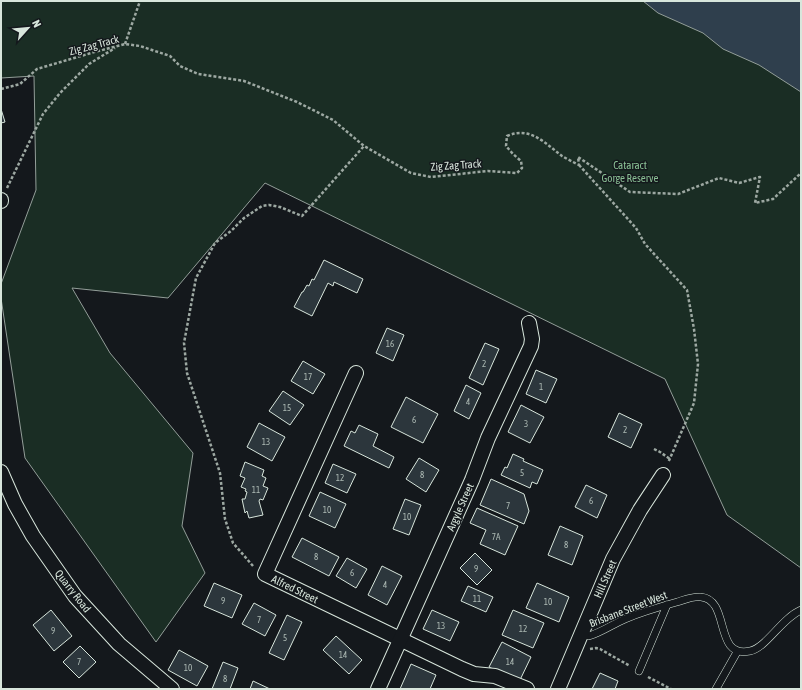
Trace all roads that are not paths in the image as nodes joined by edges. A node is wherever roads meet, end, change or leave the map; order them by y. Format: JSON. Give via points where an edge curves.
{"nodes":[{"id":1,"x":529,"y":323,"type":"dead end"},
{"id":2,"x":356,"y":373,"type":"dead end"},
{"id":3,"x":1,"y":472,"type":"edge"},
{"id":4,"x":663,"y":475,"type":"road end"},
{"id":5,"x":667,"y":605,"type":"junction"},
{"id":6,"x":801,"y":610,"type":"edge"},
{"id":7,"x":581,"y":634,"type":"junction"},
{"id":8,"x":400,"y":640,"type":"junction"},
{"id":9,"x":737,"y":652,"type":"junction"},
{"id":10,"x":639,"y":671,"type":"road end"},
{"id":11,"x":172,"y":689,"type":"edge"},
{"id":12,"x":378,"y":689,"type":"edge"},
{"id":13,"x":527,"y":689,"type":"edge"},
{"id":14,"x":558,"y":689,"type":"edge"},
{"id":15,"x":716,"y":689,"type":"edge"}],
"edges":[{"from":1,"to":8,"type":"street","name":"Argyle Street","via":[[531,346]]},
{"from":2,"to":8,"type":"street","name":"Alfred Street","via":[[265,574]]},
{"from":3,"to":11,"type":"street","name":"Quarry Road","via":[[33,536],[75,596],[119,644]]},
{"from":4,"to":7,"type":"street","name":"Hill Street","via":[[613,559]]},
{"from":5,"to":7,"type":"lane","name":"Brisbane Street West","via":[[625,619],[589,636]]},
{"from":5,"to":9,"type":"lane","name":"Brisbane Street West","via":[[700,596],[710,600],[717,608],[724,635]]},
{"from":5,"to":10,"type":"lane"},
{"from":6,"to":9,"type":"lane","via":[[790,616],[755,649],[750,652]]},
{"from":7,"to":14,"type":"street","name":"Hill Street"},
{"from":8,"to":12,"type":"street","name":"Argyle Street"},
{"from":8,"to":13,"type":"street","name":"Alfred Street","via":[[474,674],[495,676]]},
{"from":9,"to":15,"type":"lane"}]}
